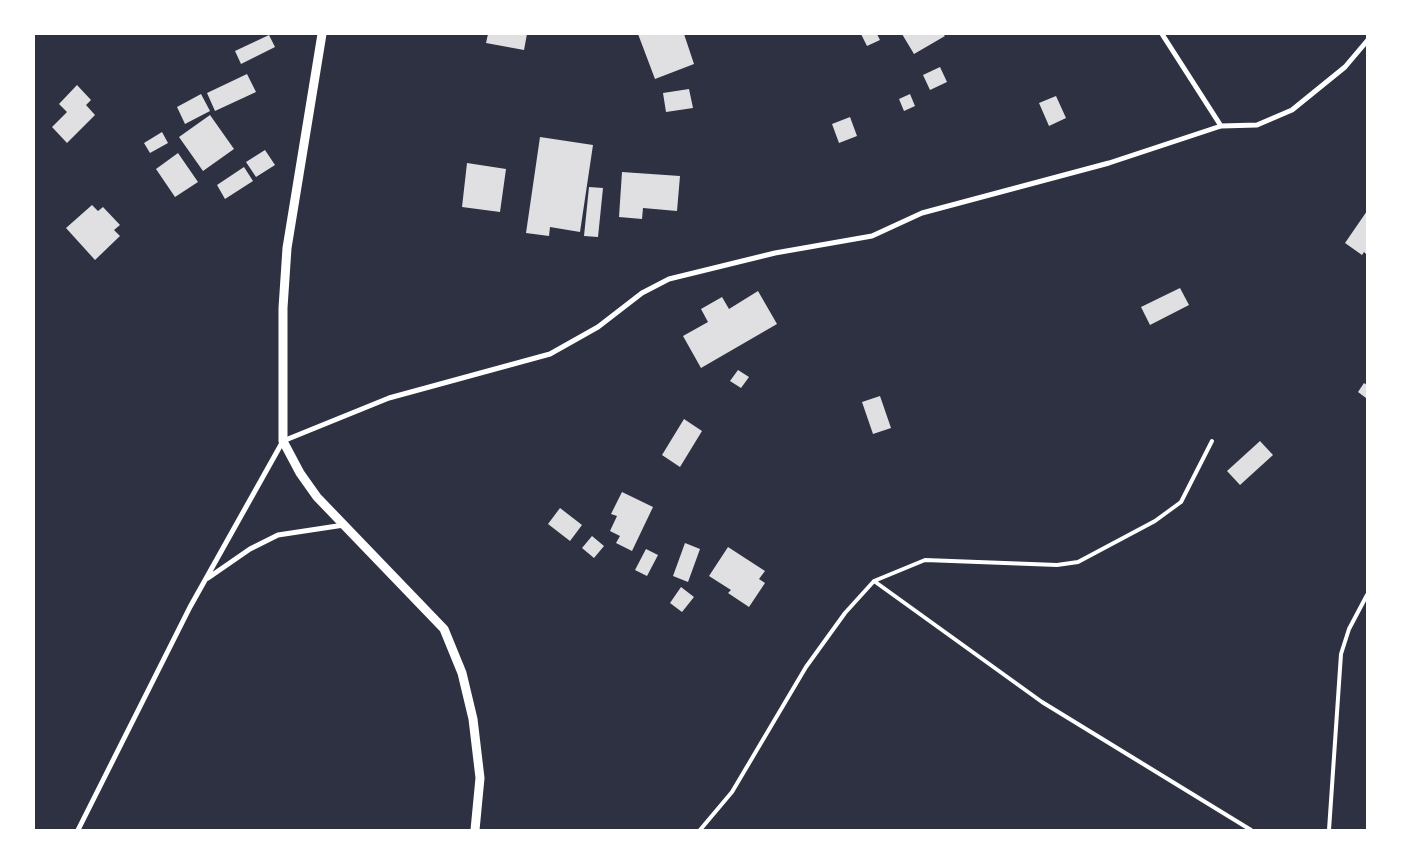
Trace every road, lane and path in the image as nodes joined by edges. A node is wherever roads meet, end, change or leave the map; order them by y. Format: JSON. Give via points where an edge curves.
{"nodes":[{"id":1,"x":322,"y":34,"type":"edge"},
{"id":2,"x":1162,"y":34,"type":"edge"},
{"id":3,"x":1367,"y":41,"type":"edge"},
{"id":4,"x":1221,"y":126,"type":"junction"},
{"id":5,"x":283,"y":441,"type":"junction"},
{"id":6,"x":1212,"y":441,"type":"dead end"},
{"id":7,"x":344,"y":525,"type":"junction"},
{"id":8,"x":206,"y":580,"type":"junction"},
{"id":9,"x":874,"y":581,"type":"junction"},
{"id":10,"x":1367,"y":595,"type":"edge"},
{"id":11,"x":78,"y":830,"type":"edge"},
{"id":12,"x":475,"y":830,"type":"edge"},
{"id":13,"x":700,"y":830,"type":"edge"},
{"id":14,"x":1251,"y":830,"type":"edge"},
{"id":15,"x":1329,"y":830,"type":"edge"}],
"edges":[{"from":1,"to":5,"type":"street","via":[[287,248],[283,308]]},
{"from":2,"to":4,"type":"street"},
{"from":3,"to":4,"type":"street","via":[[1345,67],[1292,110],[1257,124]]},
{"from":4,"to":5,"type":"street","via":[[1109,163],[922,213],[872,236],[774,253],[669,279],[642,293],[598,327],[550,354],[389,398]]},
{"from":5,"to":7,"type":"street","via":[[317,497]]},
{"from":5,"to":8,"type":"street"},
{"from":6,"to":9,"type":"lane","via":[[1181,502],[1155,521],[1078,562],[1057,565],[925,560]]},
{"from":7,"to":8,"type":"street","via":[[278,535],[250,549]]},
{"from":7,"to":12,"type":"street","via":[[444,629],[462,673],[473,719],[480,778]]},
{"from":8,"to":11,"type":"street"},
{"from":9,"to":13,"type":"lane","via":[[845,613],[806,667],[732,792]]},
{"from":9,"to":14,"type":"lane","via":[[1042,702]]},
{"from":10,"to":15,"type":"lane","via":[[1349,629],[1341,654]]}]}
